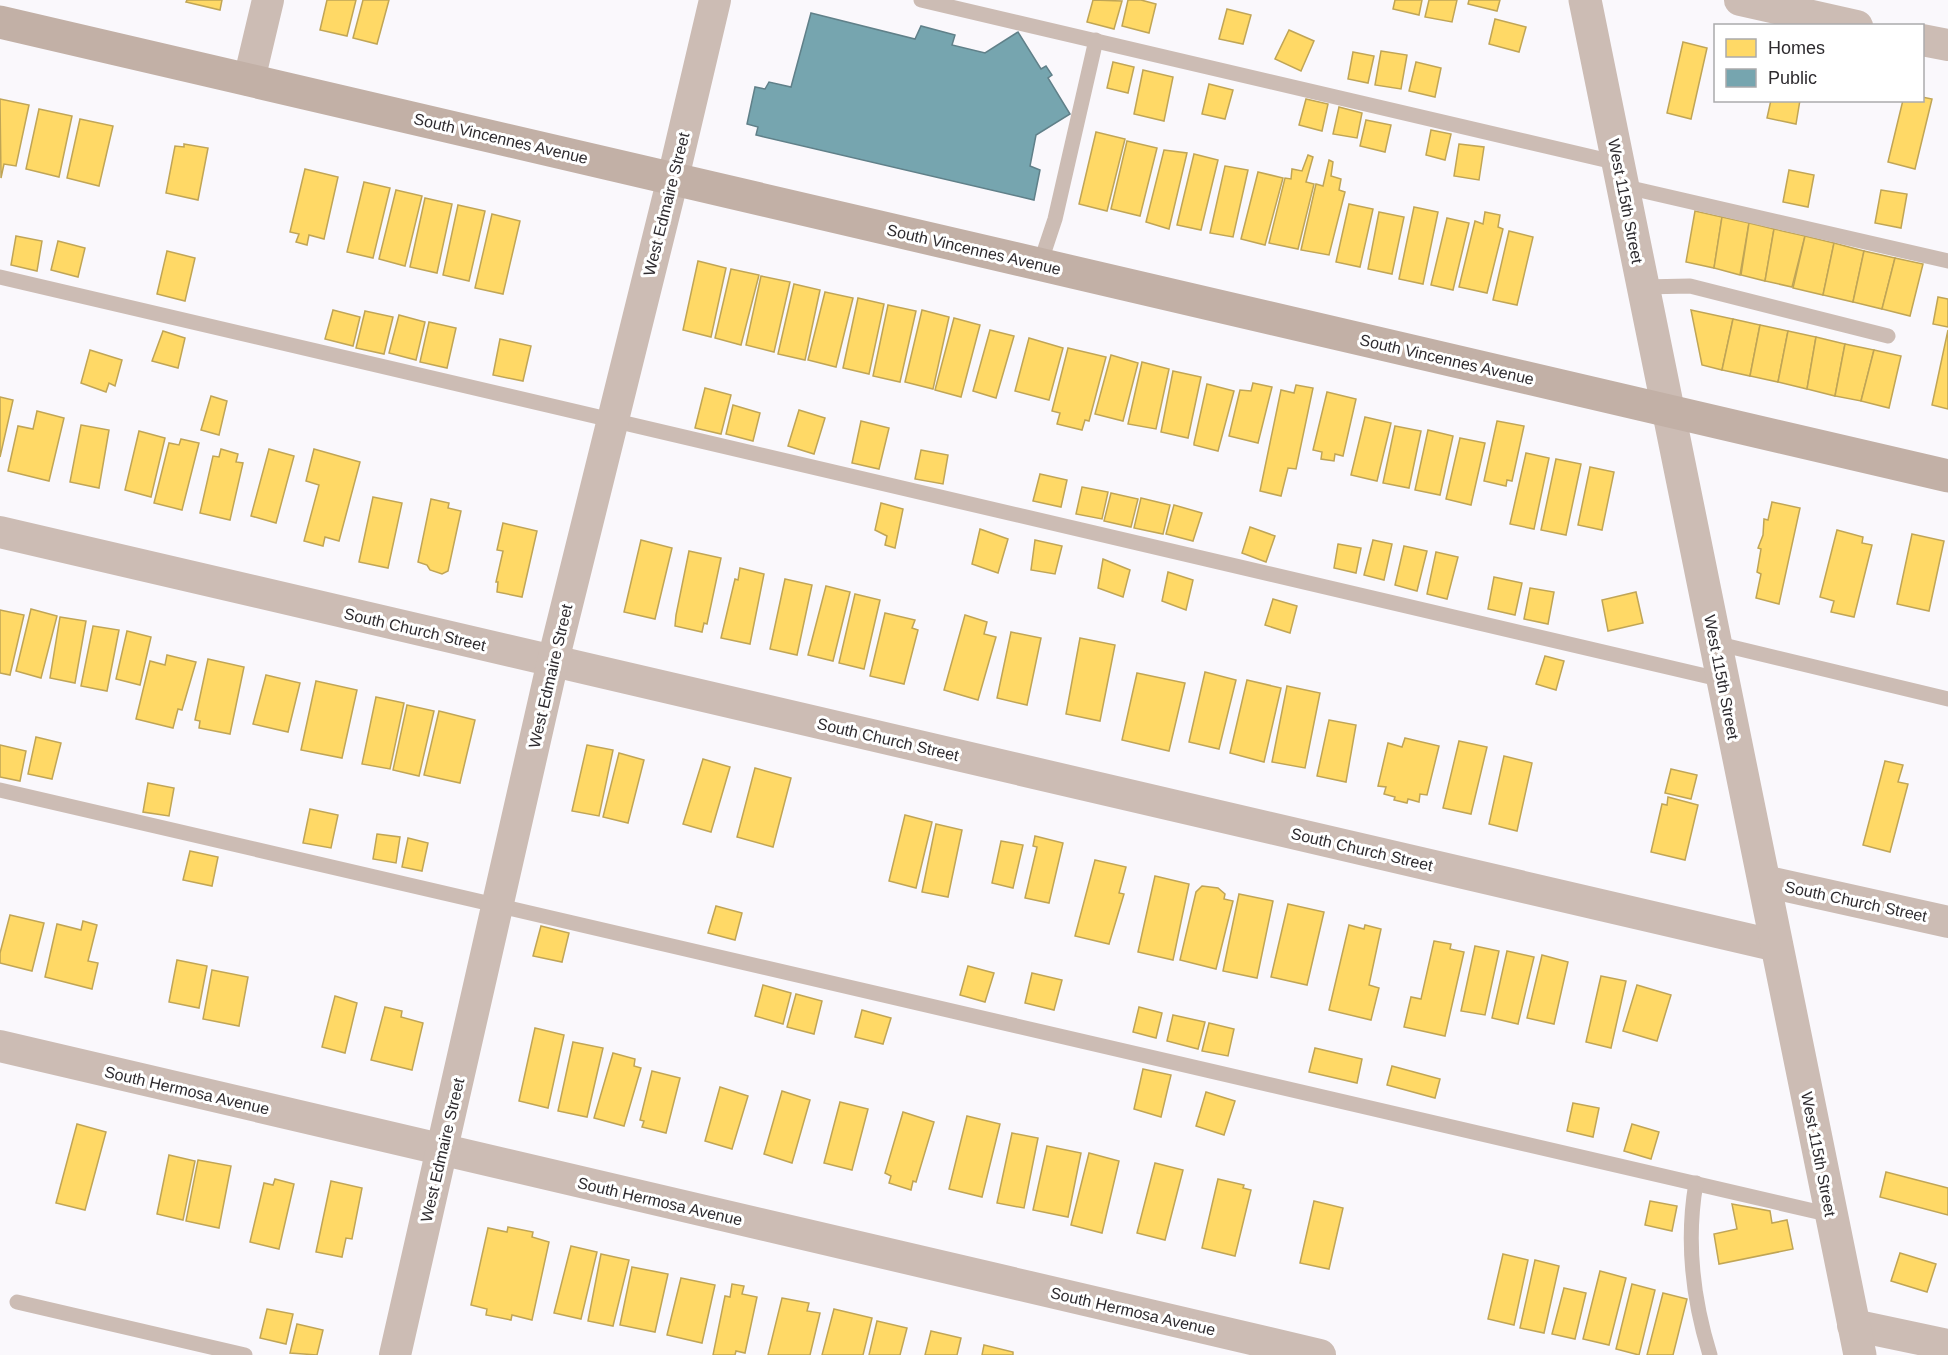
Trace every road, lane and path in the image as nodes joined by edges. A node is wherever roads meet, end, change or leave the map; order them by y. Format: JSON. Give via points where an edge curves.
{"nodes":[{"id":1,"x":268,"y":0,"type":"edge"},
{"id":2,"x":715,"y":0,"type":"edge"},
{"id":3,"x":921,"y":0,"type":"edge"},
{"id":4,"x":1585,"y":0,"type":"edge"},
{"id":5,"x":1748,"y":1,"type":"edge"},
{"id":6,"x":0,"y":22,"type":"edge"},
{"id":7,"x":1848,"y":24,"type":"edge"},
{"id":8,"x":1096,"y":40,"type":"junction"},
{"id":9,"x":1924,"y":40,"type":"edge"},
{"id":10,"x":1948,"y":45,"type":"edge"},
{"id":11,"x":249,"y":80,"type":"junction"},
{"id":12,"x":1620,"y":175,"type":"junction"},
{"id":13,"x":673,"y":178,"type":"junction"},
{"id":14,"x":1948,"y":261,"type":"edge"},
{"id":15,"x":1040,"y":264,"type":"junction"},
{"id":16,"x":0,"y":277,"type":"edge"},
{"id":17,"x":1643,"y":287,"type":"junction"},
{"id":18,"x":1888,"y":336,"type":"dead end"},
{"id":19,"x":1668,"y":411,"type":"junction"},
{"id":20,"x":613,"y":420,"type":"junction"},
{"id":21,"x":1948,"y":476,"type":"edge"},
{"id":22,"x":0,"y":532,"type":"edge"},
{"id":23,"x":1715,"y":643,"type":"junction"},
{"id":24,"x":553,"y":661,"type":"junction"},
{"id":25,"x":1723,"y":680,"type":"junction"},
{"id":26,"x":1948,"y":699,"type":"edge"},
{"id":27,"x":0,"y":790,"type":"edge"},
{"id":28,"x":1764,"y":881,"type":"junction"},
{"id":29,"x":497,"y":906,"type":"junction"},
{"id":30,"x":1948,"y":922,"type":"edge"},
{"id":31,"x":1777,"y":946,"type":"junction"},
{"id":32,"x":0,"y":1046,"type":"edge"},
{"id":33,"x":442,"y":1150,"type":"junction"},
{"id":34,"x":1696,"y":1183,"type":"junction"},
{"id":35,"x":1831,"y":1215,"type":"junction"},
{"id":36,"x":16,"y":1302,"type":"dead end"},
{"id":37,"x":1856,"y":1340,"type":"edge"},
{"id":38,"x":1948,"y":1345,"type":"edge"},
{"id":39,"x":245,"y":1355,"type":"edge"},
{"id":40,"x":395,"y":1355,"type":"edge"},
{"id":41,"x":1320,"y":1355,"type":"edge"},
{"id":42,"x":1710,"y":1355,"type":"edge"}],
"edges":[{"from":1,"to":11,"type":"street"},
{"from":2,"to":13,"type":"street","name":"West Edmaire Street"},
{"from":3,"to":8,"type":"lane"},
{"from":4,"to":12,"type":"street","name":"West 115th Street"},
{"from":5,"to":7,"type":"street"},
{"from":6,"to":11,"type":"main road","name":"South Vincennes Avenue"},
{"from":8,"to":12,"type":"lane"},
{"from":8,"to":15,"type":"lane","via":[[1055,219]]},
{"from":9,"to":10,"type":"street"},
{"from":11,"to":13,"type":"main road","name":"South Vincennes Avenue"},
{"from":12,"to":14,"type":"lane"},
{"from":12,"to":17,"type":"street","name":"West 115th Street"},
{"from":13,"to":15,"type":"main road","name":"South Vincennes Avenue"},
{"from":13,"to":20,"type":"street","name":"West Edmaire Street"},
{"from":15,"to":19,"type":"main road","name":"South Vincennes Avenue"},
{"from":16,"to":20,"type":"lane"},
{"from":17,"to":18,"type":"lane","via":[[1690,286]]},
{"from":17,"to":19,"type":"street","name":"West 115th Street"},
{"from":19,"to":21,"type":"main road","name":"South Vincennes Avenue"},
{"from":19,"to":23,"type":"street","name":"West 115th Street"},
{"from":20,"to":24,"type":"street","name":"West Edmaire Street"},
{"from":20,"to":25,"type":"lane"},
{"from":22,"to":24,"type":"street","name":"South Church Street"},
{"from":23,"to":25,"type":"street","name":"West 115th Street"},
{"from":23,"to":26,"type":"lane"},
{"from":24,"to":29,"type":"street","name":"West Edmaire Street"},
{"from":24,"to":31,"type":"street","name":"South Church Street"},
{"from":25,"to":28,"type":"street","name":"West 115th Street"},
{"from":27,"to":29,"type":"lane"},
{"from":28,"to":30,"type":"street","name":"South Church Street"},
{"from":28,"to":31,"type":"street","name":"West 115th Street"},
{"from":29,"to":33,"type":"street","name":"West Edmaire Street"},
{"from":29,"to":34,"type":"lane"},
{"from":31,"to":35,"type":"street","name":"West 115th Street"},
{"from":32,"to":33,"type":"street","name":"South Hermosa Avenue"},
{"from":33,"to":40,"type":"street","name":"West Edmaire Street"},
{"from":33,"to":41,"type":"street","name":"South Hermosa Avenue"},
{"from":34,"to":35,"type":"lane"},
{"from":34,"to":42,"type":"lane","via":[[1691,1245],[1695,1287]]},
{"from":35,"to":37,"type":"street","name":"West 115th Street"},
{"from":36,"to":39,"type":"lane"},
{"from":37,"to":38,"type":"street"}]}
